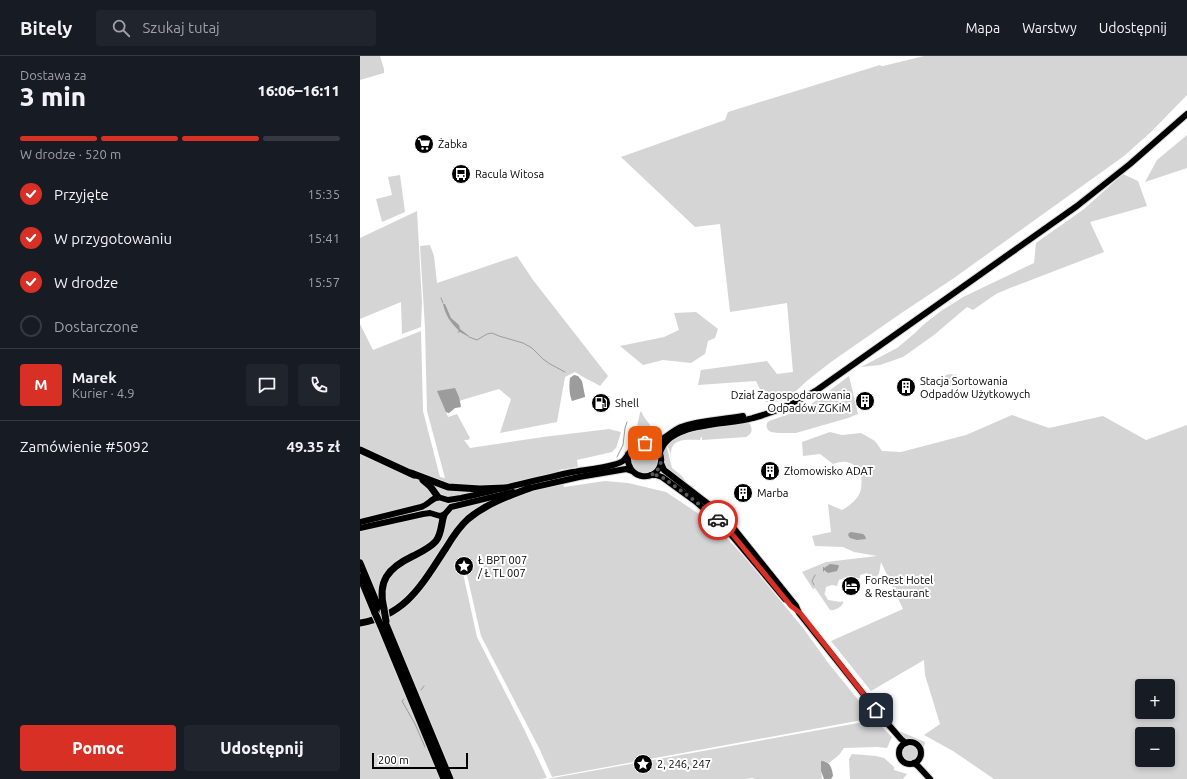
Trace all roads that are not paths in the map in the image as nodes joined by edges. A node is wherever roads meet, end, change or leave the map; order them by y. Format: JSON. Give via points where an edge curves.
{"nodes":[{"id":1,"x":1187,"y":114,"type":"edge"},
{"id":2,"x":772,"y":412,"type":"junction"},
{"id":3,"x":651,"y":444,"type":"junction"},
{"id":4,"x":360,"y":450,"type":"edge"},
{"id":5,"x":660,"y":453,"type":"junction"},
{"id":6,"x":628,"y":454,"type":"junction"},
{"id":7,"x":661,"y":464,"type":"junction"},
{"id":8,"x":632,"y":471,"type":"junction"},
{"id":9,"x":411,"y":473,"type":"junction"},
{"id":10,"x":651,"y":475,"type":"junction"},
{"id":11,"x":505,"y":488,"type":"junction"},
{"id":12,"x":530,"y":488,"type":"junction"},
{"id":13,"x":441,"y":498,"type":"junction"},
{"id":14,"x":431,"y":501,"type":"junction"},
{"id":15,"x":446,"y":512,"type":"junction"},
{"id":16,"x":432,"y":514,"type":"junction"},
{"id":17,"x":360,"y":522,"type":"edge"},
{"id":18,"x":360,"y":528,"type":"edge"},
{"id":19,"x":360,"y":563,"type":"edge"},
{"id":20,"x":360,"y":577,"type":"edge"},
{"id":21,"x":380,"y":611,"type":"junction"},
{"id":22,"x":800,"y":613,"type":"junction"},
{"id":23,"x":360,"y":623,"type":"edge"},
{"id":24,"x":384,"y":623,"type":"junction"},
{"id":25,"x":880,"y":715,"type":"junction"},
{"id":26,"x":906,"y":743,"type":"junction"},
{"id":27,"x":901,"y":747,"type":"junction"},
{"id":28,"x":444,"y":779,"type":"edge"},
{"id":29,"x":450,"y":779,"type":"edge"}],
"edges":[{"from":1,"to":2,"type":"main road","via":[[1077,206],[817,390]]},
{"from":2,"to":3,"type":"main road","via":[[690,424]]},
{"from":2,"to":5,"type":"main road","via":[[751,419],[686,430],[668,440]]},
{"from":3,"to":5,"type":"main road"},
{"from":3,"to":6,"type":"main road","via":[[636,445]]},
{"from":4,"to":9,"type":"highway"},
{"from":5,"to":7,"type":"main road"},
{"from":6,"to":8,"type":"main road","via":[[628,464]]},
{"from":6,"to":11,"type":"main road","via":[[624,460],[614,465]]},
{"from":7,"to":10,"type":"main road"},
{"from":7,"to":22,"type":"main road","via":[[664,470],[731,525]]},
{"from":8,"to":10,"type":"main road","via":[[641,476]]},
{"from":8,"to":12,"type":"main road","via":[[626,469]]},
{"from":9,"to":11,"type":"highway","via":[[444,485],[461,488]]},
{"from":9,"to":13,"type":"highway","via":[[426,481]]},
{"from":10,"to":22,"type":"main road","via":[[662,477],[714,516],[733,535],[791,606]]},
{"from":11,"to":13,"type":"main road","via":[[461,498]]},
{"from":12,"to":15,"type":"main road","via":[[451,507]]},
{"from":12,"to":23,"type":"highway","via":[[492,503],[468,519],[423,583],[406,601],[390,613]]},
{"from":13,"to":14,"type":"main road"},
{"from":13,"to":15,"type":"main road","via":[[448,505]]},
{"from":14,"to":16,"type":"main road","via":[[429,508]]},
{"from":14,"to":17,"type":"main road","via":[[417,508]]},
{"from":15,"to":16,"type":"main road","via":[[440,516]]},
{"from":15,"to":21,"type":"highway","via":[[435,542],[400,562],[388,574],[381,591]]},
{"from":16,"to":18,"type":"main road","via":[[420,514]]},
{"from":19,"to":21,"type":"highway"},
{"from":20,"to":21,"type":"highway"},
{"from":21,"to":24,"type":"highway","bridge":true},
{"from":22,"to":25,"type":"main road"},
{"from":24,"to":28,"type":"highway"},
{"from":24,"to":29,"type":"highway"},
{"from":25,"to":26,"type":"main road"},
{"from":25,"to":27,"type":"main road"},
{"from":26,"to":27,"type":"main road"},
{"from":26,"to":27,"type":"main road","via":[[913,743],[919,747],[920,754],[916,761],[908,763],[902,760],[899,753]]}]}
